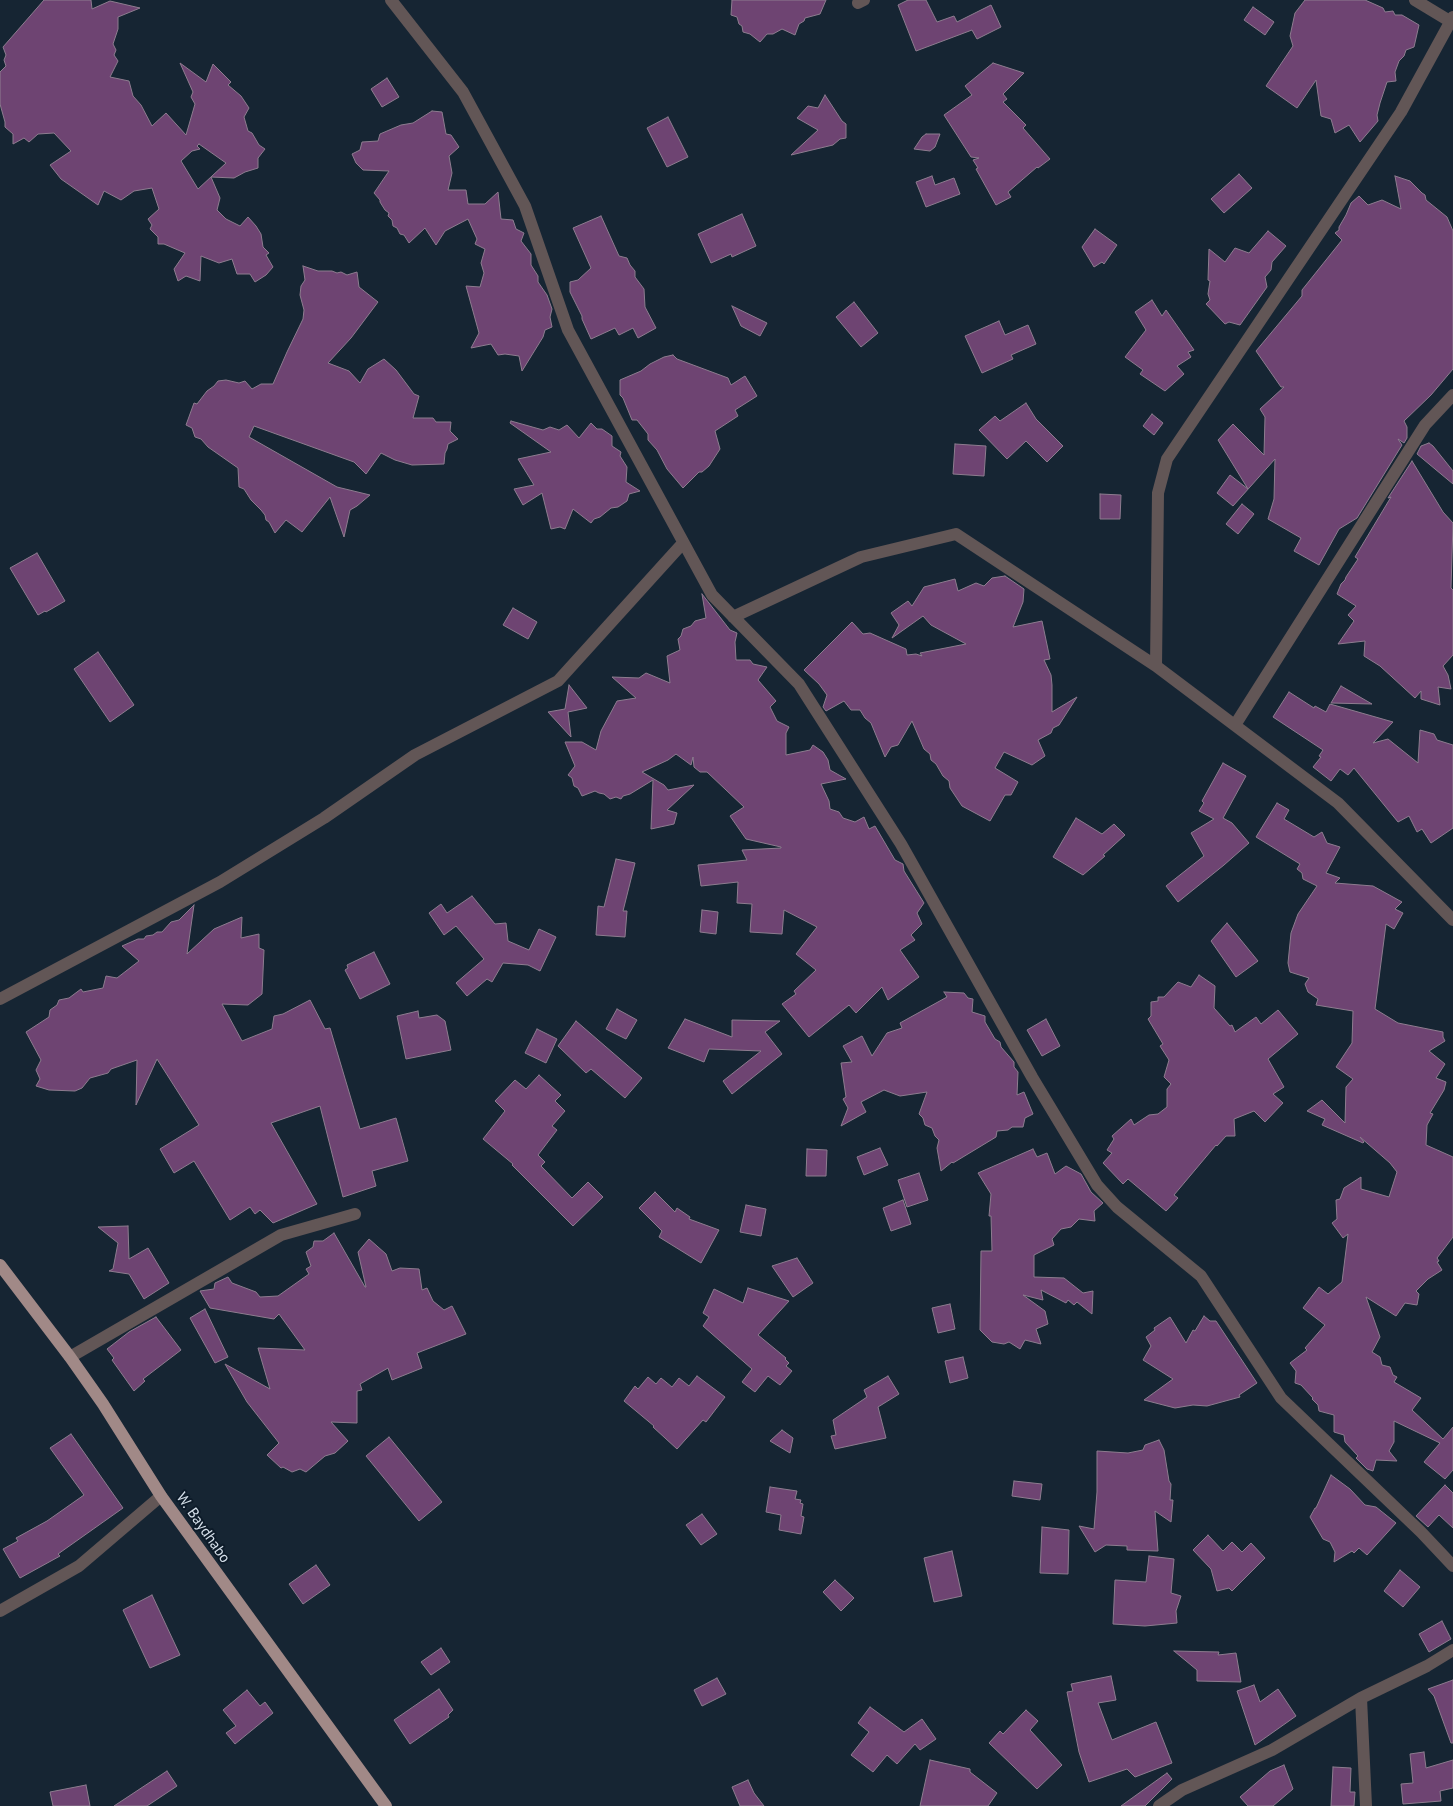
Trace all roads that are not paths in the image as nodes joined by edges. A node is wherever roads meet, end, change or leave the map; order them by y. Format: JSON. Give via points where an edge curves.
{"nodes":[{"id":1,"x":391,"y":0,"type":"edge"},
{"id":2,"x":1415,"y":0,"type":"edge"},
{"id":3,"x":1452,"y":20,"type":"edge"},
{"id":4,"x":1453,"y":394,"type":"edge"},
{"id":5,"x":683,"y":543,"type":"junction"},
{"id":6,"x":733,"y":617,"type":"junction"},
{"id":7,"x":1156,"y":666,"type":"junction"},
{"id":8,"x":1235,"y":725,"type":"junction"},
{"id":9,"x":1453,"y":920,"type":"edge"},
{"id":10,"x":0,"y":999,"type":"edge"},
{"id":11,"x":355,"y":1214,"type":"dead end"},
{"id":12,"x":0,"y":1265,"type":"edge"},
{"id":13,"x":70,"y":1356,"type":"junction"},
{"id":14,"x":161,"y":1496,"type":"junction"},
{"id":15,"x":1453,"y":1566,"type":"edge"},
{"id":16,"x":0,"y":1611,"type":"edge"},
{"id":17,"x":1453,"y":1650,"type":"edge"},
{"id":18,"x":1360,"y":1698,"type":"junction"},
{"id":19,"x":386,"y":1806,"type":"edge"},
{"id":20,"x":1159,"y":1806,"type":"edge"},
{"id":21,"x":1366,"y":1806,"type":"edge"}],
"edges":[{"from":1,"to":5,"type":"street","via":[[463,92],[525,206],[568,330]]},
{"from":2,"to":3,"type":"street"},
{"from":3,"to":7,"type":"street","via":[[1400,112],[1167,459],[1158,493]]},
{"from":4,"to":8,"type":"street","via":[[1425,425]]},
{"from":5,"to":6,"type":"street","via":[[712,595]]},
{"from":5,"to":10,"type":"street","via":[[558,681],[415,756],[324,818],[220,882]]},
{"from":6,"to":7,"type":"street","via":[[861,557],[956,534]]},
{"from":6,"to":15,"type":"street","via":[[799,684],[901,844],[1096,1185],[1117,1207],[1201,1276],[1281,1398]]},
{"from":7,"to":8,"type":"street"},
{"from":8,"to":9,"type":"street","via":[[1338,804]]},
{"from":11,"to":13,"type":"street","via":[[281,1235]]},
{"from":12,"to":13,"type":"main road","name":"W. Baydhabo"},
{"from":13,"to":14,"type":"main road","name":"W. Baydhabo"},
{"from":14,"to":16,"type":"street","via":[[79,1566]]},
{"from":14,"to":19,"type":"main road","name":"W. Baydhabo"},
{"from":17,"to":18,"type":"street"},
{"from":18,"to":20,"type":"street","via":[[1272,1750],[1182,1790]]},
{"from":18,"to":21,"type":"street"}]}
